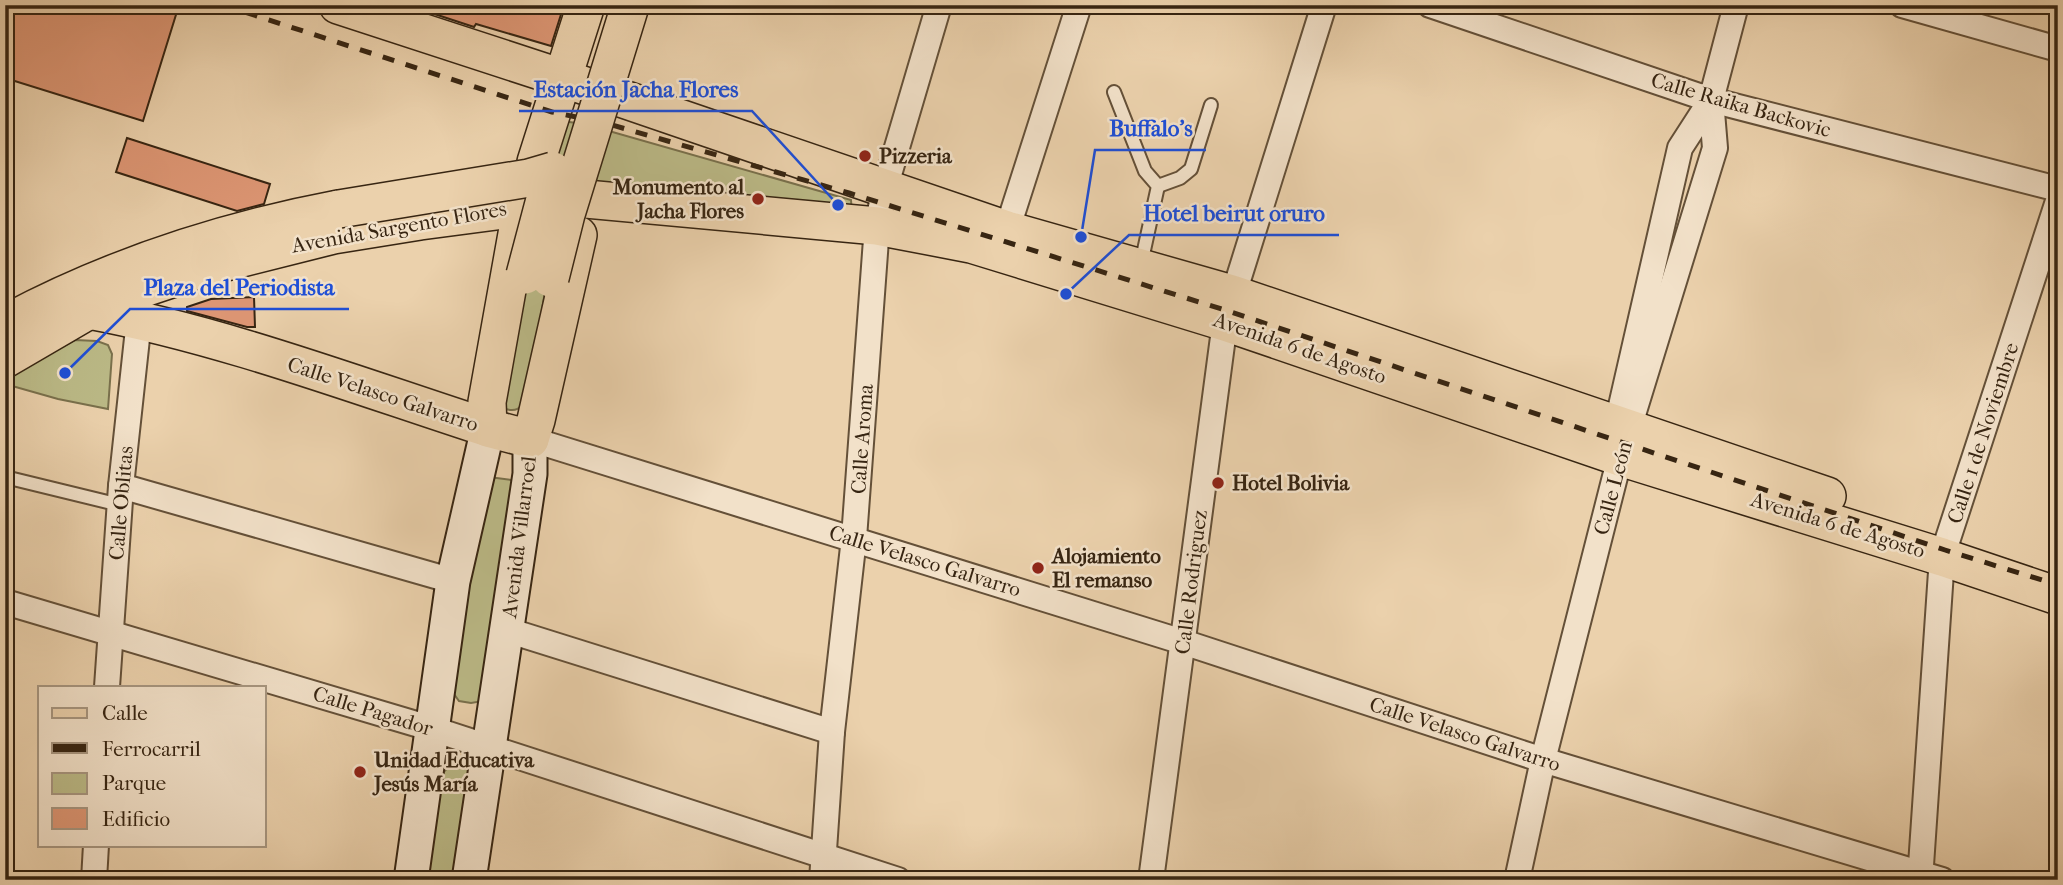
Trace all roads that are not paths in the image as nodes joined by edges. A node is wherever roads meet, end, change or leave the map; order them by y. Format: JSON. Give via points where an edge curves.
{"nodes":[{"id":1,"x":338,"y":5,"type":"edge"},
{"id":2,"x":586,"y":5,"type":"edge"},
{"id":3,"x":605,"y":5,"type":"edge"},
{"id":4,"x":645,"y":5,"type":"edge"},
{"id":5,"x":939,"y":5,"type":"edge"},
{"id":6,"x":1079,"y":5,"type":"edge"},
{"id":7,"x":1324,"y":5,"type":"edge"},
{"id":8,"x":1430,"y":5,"type":"edge"},
{"id":9,"x":1736,"y":5,"type":"edge"},
{"id":10,"x":1902,"y":5,"type":"edge"},
{"id":11,"x":630,"y":6,"type":"edge"},
{"id":12,"x":2058,"y":49,"type":"edge"},
{"id":13,"x":562,"y":78,"type":"junction"},
{"id":14,"x":1114,"y":92,"type":"dead end"},
{"id":15,"x":619,"y":98,"type":"junction"},
{"id":16,"x":1711,"y":100,"type":"junction"},
{"id":17,"x":1211,"y":105,"type":"dead end"},
{"id":18,"x":1158,"y":186,"type":"junction"},
{"id":19,"x":885,"y":188,"type":"junction"},
{"id":20,"x":2058,"y":189,"type":"edge"},
{"id":21,"x":553,"y":194,"type":"junction"},
{"id":22,"x":2058,"y":201,"type":"edge"},
{"id":23,"x":877,"y":226,"type":"junction"},
{"id":24,"x":1007,"y":230,"type":"junction"},
{"id":25,"x":1140,"y":268,"type":"junction"},
{"id":26,"x":538,"y":276,"type":"junction"},
{"id":27,"x":82,"y":300,"type":"junction"},
{"id":28,"x":1228,"y":308,"type":"junction"},
{"id":29,"x":139,"y":320,"type":"junction"},
{"id":30,"x":5,"y":324,"type":"edge"},
{"id":31,"x":5,"y":359,"type":"edge"},
{"id":32,"x":488,"y":428,"type":"junction"},
{"id":33,"x":1622,"y":436,"type":"junction"},
{"id":34,"x":530,"y":439,"type":"junction"},
{"id":35,"x":5,"y":477,"type":"edge"},
{"id":36,"x":120,"y":495,"type":"junction"},
{"id":37,"x":854,"y":538,"type":"junction"},
{"id":38,"x":1946,"y":547,"type":"junction"},
{"id":39,"x":2058,"y":571,"type":"edge"},
{"id":40,"x":453,"y":581,"type":"junction"},
{"id":41,"x":2058,"y":596,"type":"edge"},
{"id":42,"x":5,"y":602,"type":"edge"},
{"id":43,"x":507,"y":630,"type":"junction"},
{"id":44,"x":111,"y":633,"type":"junction"},
{"id":45,"x":1183,"y":642,"type":"junction"},
{"id":46,"x":107,"y":686,"type":"edge"},
{"id":47,"x":433,"y":729,"type":"junction"},
{"id":48,"x":832,"y":732,"type":"junction"},
{"id":49,"x":490,"y":747,"type":"junction"},
{"id":50,"x":1543,"y":760,"type":"junction"},
{"id":51,"x":96,"y":846,"type":"edge"},
{"id":52,"x":823,"y":869,"type":"edge"},
{"id":53,"x":1928,"y":877,"type":"edge"},
{"id":54,"x":94,"y":880,"type":"edge"},
{"id":55,"x":411,"y":880,"type":"edge"},
{"id":56,"x":469,"y":880,"type":"edge"},
{"id":57,"x":898,"y":880,"type":"edge"},
{"id":58,"x":1151,"y":880,"type":"edge"},
{"id":59,"x":1517,"y":880,"type":"edge"}],
"edges":[{"from":1,"to":13,"type":"main road","name":"Avenida 6 de Agosto"},
{"from":2,"to":13,"type":"main road"},
{"from":3,"to":21,"type":"main road"},
{"from":4,"to":15,"type":"main road"},
{"from":5,"to":19,"type":"street","name":"Calle Aroma"},
{"from":6,"to":24,"type":"street"},
{"from":7,"to":28,"type":"street","name":"Calle Rodriguez"},
{"from":8,"to":16,"type":"street","name":"Calle Raika Backovic"},
{"from":9,"to":16,"type":"street","name":"Calle León"},
{"from":10,"to":12,"type":"street"},
{"from":11,"to":26,"type":"main road","bridge":true,"via":[[566,214]]},
{"from":13,"to":15,"type":"main road","name":"Avenida 6 de Agosto"},
{"from":13,"to":21,"type":"main road","via":[[536,162],[537,189],[542,198]]},
{"from":14,"to":18,"type":"lane","via":[[1145,171]]},
{"from":15,"to":19,"type":"main road","name":"Avenida 6 de Agosto"},
{"from":16,"to":20,"type":"street","name":"Calle Raika Backovic"},
{"from":16,"to":33,"type":"street","name":"Calle León","via":[[1715,148]]},
{"from":16,"to":33,"type":"street","name":"Calle León","via":[[1680,148]]},
{"from":17,"to":18,"type":"lane","via":[[1191,169]]},
{"from":18,"to":25,"type":"lane"},
{"from":19,"to":23,"type":"street","name":"Calle Aroma"},
{"from":19,"to":24,"type":"main road","name":"Avenida 6 de Agosto"},
{"from":21,"to":23,"type":"main road","name":"Avenida 6 de Agosto"},
{"from":21,"to":26,"type":"main road","bridge":true},
{"from":21,"to":27,"type":"main road","name":"Avenida Sargento Flores","via":[[332,235],[148,287]]},
{"from":21,"to":27,"type":"main road","name":"Avenida Sargento Flores","bridge":true,"via":[[529,178],[298,217],[146,260]]},
{"from":21,"to":32,"type":"main road","via":[[486,402]]},
{"from":21,"to":34,"type":"main road","name":"Avenida Villarroel","via":[[536,420]]},
{"from":22,"to":38,"type":"street","name":"Calle 1 de Noviembre"},
{"from":23,"to":28,"type":"main road","name":"Avenida 6 de Agosto","via":[[971,244]]},
{"from":23,"to":37,"type":"street","name":"Calle Aroma"},
{"from":24,"to":25,"type":"main road","name":"Avenida 6 de Agosto"},
{"from":25,"to":28,"type":"main road","name":"Avenida 6 de Agosto"},
{"from":26,"to":32,"type":"main road","via":[[499,407]]},
{"from":26,"to":34,"type":"main road"},
{"from":27,"to":29,"type":"main road","name":"Calle Velasco Galvarro"},
{"from":27,"to":30,"type":"main road","name":"Avenida Sargento Flores"},
{"from":27,"to":31,"type":"main road","name":"Avenida Sargento Flores"},
{"from":28,"to":33,"type":"main road","name":"Avenida 6 de Agosto"},
{"from":28,"to":45,"type":"street","name":"Calle Rodriguez"},
{"from":29,"to":32,"type":"main road","name":"Calle Velasco Galvarro"},
{"from":29,"to":36,"type":"street","name":"Calle Oblitas"},
{"from":32,"to":34,"type":"main road","name":"Calle Velasco Galvarro"},
{"from":32,"to":40,"type":"main road"},
{"from":33,"to":38,"type":"main road","name":"Avenida 6 de Agosto"},
{"from":33,"to":50,"type":"street","name":"Calle León"},
{"from":34,"to":37,"type":"street","name":"Calle Velasco Galvarro"},
{"from":34,"to":43,"type":"main road","name":"Avenida Villarroel","via":[[530,474]]},
{"from":35,"to":36,"type":"lane"},
{"from":36,"to":40,"type":"street"},
{"from":36,"to":44,"type":"street","name":"Calle Oblitas"},
{"from":37,"to":45,"type":"street","name":"Calle Velasco Galvarro"},
{"from":37,"to":48,"type":"street","name":"Calle Aroma"},
{"from":38,"to":39,"type":"main road","name":"Avenida 6 de Agosto"},
{"from":38,"to":41,"type":"main road","name":"Avenida 6 de Agosto"},
{"from":38,"to":53,"type":"street","name":"Calle 1 de Noviembre"},
{"from":40,"to":47,"type":"main road"},
{"from":42,"to":44,"type":"street","name":"Calle Pagador"},
{"from":43,"to":48,"type":"street"},
{"from":43,"to":49,"type":"main road","name":"Avenida Villarroel"},
{"from":44,"to":46,"type":"street","name":"Calle Oblitas"},
{"from":44,"to":47,"type":"street","name":"Calle Pagador"},
{"from":45,"to":50,"type":"street","name":"Calle Velasco Galvarro"},
{"from":45,"to":58,"type":"street","name":"Calle Rodriguez"},
{"from":47,"to":49,"type":"street","name":"Calle Pagador"},
{"from":47,"to":55,"type":"main road"},
{"from":48,"to":52,"type":"street","name":"Calle Aroma"},
{"from":49,"to":52,"type":"street","name":"Calle Pagador"},
{"from":49,"to":56,"type":"main road","name":"Avenida Villarroel"},
{"from":50,"to":53,"type":"street","name":"Calle Velasco Galvarro"},
{"from":50,"to":59,"type":"street","name":"Calle León"},
{"from":51,"to":54,"type":"street"},
{"from":52,"to":57,"type":"street","name":"Calle Pagador"}]}
